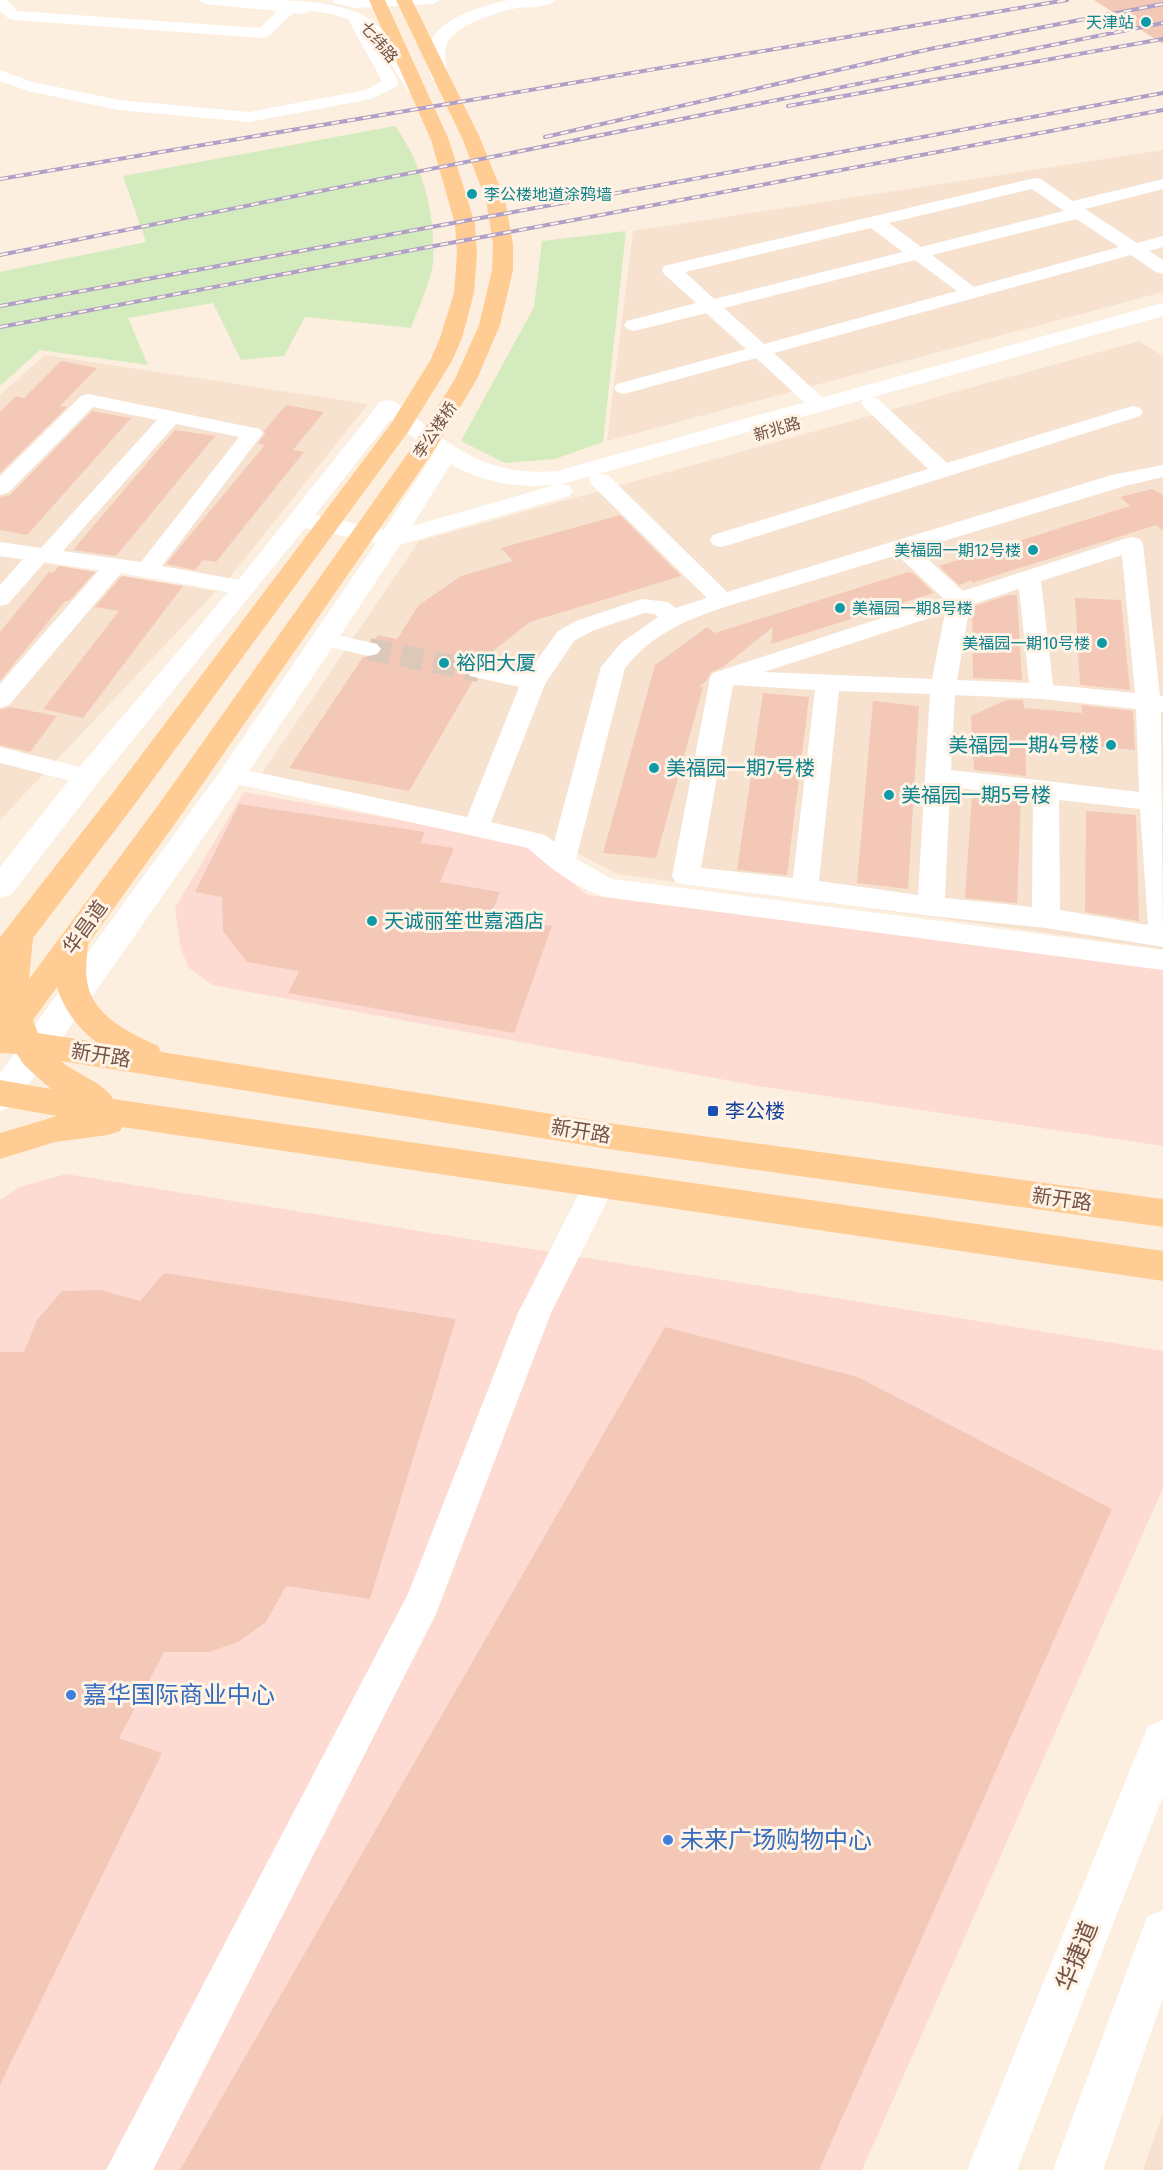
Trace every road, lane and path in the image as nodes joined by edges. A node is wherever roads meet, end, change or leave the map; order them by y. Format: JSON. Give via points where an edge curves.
{"nodes":[{"id":1,"x":205,"y":0,"type":"edge"},
{"id":2,"x":262,"y":0,"type":"edge"},
{"id":3,"x":339,"y":0,"type":"edge"},
{"id":4,"x":377,"y":0,"type":"edge"},
{"id":5,"x":404,"y":0,"type":"edge"},
{"id":6,"x":433,"y":0,"type":"edge"},
{"id":7,"x":548,"y":0,"type":"edge"},
{"id":8,"x":0,"y":2,"type":"edge"},
{"id":9,"x":522,"y":2,"type":"edge"},
{"id":10,"x":314,"y":5,"type":"edge"},
{"id":11,"x":290,"y":8,"type":"junction"},
{"id":12,"x":357,"y":21,"type":"junction"},
{"id":13,"x":384,"y":34,"type":"dead end"},
{"id":14,"x":0,"y":75,"type":"edge"},
{"id":15,"x":439,"y":76,"type":"junction"},
{"id":16,"x":415,"y":88,"type":"junction"},
{"id":17,"x":1163,"y":184,"type":"edge"},
{"id":18,"x":1074,"y":210,"type":"junction"},
{"id":19,"x":874,"y":221,"type":"junction"},
{"id":20,"x":1163,"y":241,"type":"edge"},
{"id":21,"x":1133,"y":249,"type":"junction"},
{"id":22,"x":918,"y":254,"type":"junction"},
{"id":23,"x":1163,"y":268,"type":"edge"},
{"id":24,"x":971,"y":293,"type":"junction"},
{"id":25,"x":710,"y":306,"type":"junction"},
{"id":26,"x":1163,"y":309,"type":"edge"},
{"id":27,"x":1163,"y":320,"type":"edge"},
{"id":28,"x":634,"y":325,"type":"dead end"},
{"id":29,"x":758,"y":351,"type":"junction"},
{"id":30,"x":624,"y":387,"type":"dead end"},
{"id":31,"x":872,"y":403,"type":"junction"},
{"id":32,"x":820,"y":406,"type":"junction"},
{"id":33,"x":1133,"y":412,"type":"dead end"},
{"id":34,"x":171,"y":417,"type":"junction"},
{"id":35,"x":446,"y":453,"type":"junction"},
{"id":36,"x":943,"y":471,"type":"junction"},
{"id":37,"x":1163,"y":471,"type":"edge"},
{"id":38,"x":600,"y":480,"type":"junction"},
{"id":39,"x":0,"y":488,"type":"edge"},
{"id":40,"x":299,"y":519,"type":"junction"},
{"id":41,"x":392,"y":539,"type":"junction"},
{"id":42,"x":721,"y":540,"type":"dead end"},
{"id":43,"x":901,"y":546,"type":"junction"},
{"id":44,"x":0,"y":549,"type":"edge"},
{"id":45,"x":43,"y":555,"type":"junction"},
{"id":46,"x":116,"y":565,"type":"junction"},
{"id":47,"x":147,"y":570,"type":"junction"},
{"id":48,"x":1029,"y":578,"type":"junction"},
{"id":49,"x":245,"y":588,"type":"junction"},
{"id":50,"x":0,"y":599,"type":"edge"},
{"id":51,"x":958,"y":600,"type":"junction"},
{"id":52,"x":723,"y":601,"type":"junction"},
{"id":53,"x":674,"y":618,"type":"junction"},
{"id":54,"x":323,"y":639,"type":"junction"},
{"id":55,"x":369,"y":649,"type":"tunnel mouth"},
{"id":56,"x":478,"y":671,"type":"tunnel mouth"},
{"id":57,"x":722,"y":678,"type":"junction"},
{"id":58,"x":533,"y":682,"type":"junction"},
{"id":59,"x":828,"y":682,"type":"junction"},
{"id":60,"x":942,"y":687,"type":"junction"},
{"id":61,"x":1042,"y":691,"type":"junction"},
{"id":62,"x":0,"y":700,"type":"edge"},
{"id":63,"x":1155,"y":703,"type":"edge"},
{"id":64,"x":0,"y":755,"type":"edge"},
{"id":65,"x":232,"y":775,"type":"junction"},
{"id":66,"x":87,"y":777,"type":"junction"},
{"id":67,"x":937,"y":777,"type":"junction"},
{"id":68,"x":1046,"y":790,"type":"junction"},
{"id":69,"x":1152,"y":802,"type":"junction"},
{"id":70,"x":169,"y":811,"type":"joint"},
{"id":71,"x":476,"y":828,"type":"junction"},
{"id":72,"x":562,"y":863,"type":"junction"},
{"id":73,"x":0,"y":888,"type":"edge"},
{"id":74,"x":805,"y":889,"type":"junction"},
{"id":75,"x":931,"y":906,"type":"junction"},
{"id":76,"x":1046,"y":918,"type":"junction"},
{"id":77,"x":1163,"y":935,"type":"edge"},
{"id":78,"x":10,"y":940,"type":"edge"},
{"id":79,"x":73,"y":944,"type":"junction"},
{"id":80,"x":0,"y":959,"type":"edge"},
{"id":81,"x":1163,"y":960,"type":"edge"},
{"id":82,"x":2,"y":992,"type":"edge"},
{"id":83,"x":75,"y":997,"type":"junction"},
{"id":84,"x":13,"y":1060,"type":"edge"},
{"id":85,"x":182,"y":1068,"type":"junction"},
{"id":86,"x":164,"y":1121,"type":"junction"},
{"id":87,"x":0,"y":1146,"type":"edge"},
{"id":88,"x":600,"y":1183,"type":"junction"},
{"id":89,"x":1163,"y":1213,"type":"edge"},
{"id":90,"x":1163,"y":1266,"type":"edge"},
{"id":91,"x":1163,"y":1741,"type":"edge"},
{"id":92,"x":1163,"y":1933,"type":"edge"},
{"id":93,"x":129,"y":2170,"type":"edge"},
{"id":94,"x":992,"y":2170,"type":"edge"},
{"id":95,"x":1078,"y":2170,"type":"edge"}],
"edges":[{"from":1,"to":11,"type":"street"},
{"from":2,"to":16,"type":"street","name":"七纬路","via":[[316,6],[360,19]]},
{"from":3,"to":6,"type":"street"},
{"from":4,"to":16,"type":"main road","name":"李公楼桥"},
{"from":5,"to":15,"type":"main road","name":"李公楼桥"},
{"from":7,"to":9,"type":"street"},
{"from":8,"to":11,"type":"street","via":[[13,15],[264,33]]},
{"from":9,"to":15,"type":"street","via":[[468,19],[448,31],[437,47]]},
{"from":10,"to":11,"type":"street"},
{"from":10,"to":12,"type":"street"},
{"from":12,"to":13,"type":"street"},
{"from":12,"to":14,"type":"street","via":[[392,83],[370,94],[249,117],[119,105],[28,86]]},
{"from":15,"to":70,"type":"main road","name":"李公楼桥","via":[[484,168],[500,224],[502,265],[495,307],[468,375],[444,418]]},
{"from":16,"to":78,"type":"main road","name":"李公楼桥","via":[[440,140],[465,224],[464,293],[441,361],[400,427],[125,797]]},
{"from":17,"to":18,"type":"street"},
{"from":18,"to":19,"type":"street","via":[[1035,183]]},
{"from":18,"to":21,"type":"street"},
{"from":18,"to":22,"type":"street"},
{"from":19,"to":22,"type":"street"},
{"from":19,"to":25,"type":"street","via":[[671,270]]},
{"from":20,"to":21,"type":"street"},
{"from":21,"to":23,"type":"street"},
{"from":21,"to":24,"type":"street"},
{"from":22,"to":24,"type":"street"},
{"from":22,"to":25,"type":"street"},
{"from":24,"to":29,"type":"street"},
{"from":25,"to":28,"type":"street"},
{"from":25,"to":29,"type":"street"},
{"from":26,"to":32,"type":"street","name":"新兆路"},
{"from":27,"to":31,"type":"street","name":"新兆路"},
{"from":29,"to":30,"type":"street"},
{"from":29,"to":32,"type":"street"},
{"from":31,"to":36,"type":"street"},
{"from":31,"to":38,"type":"street","name":"新兆路"},
{"from":32,"to":35,"type":"street","name":"新兆路","via":[[537,482],[498,477]]},
{"from":33,"to":36,"type":"street"},
{"from":34,"to":39,"type":"street","via":[[88,400]]},
{"from":34,"to":45,"type":"street"},
{"from":34,"to":47,"type":"street","via":[[253,433]]},
{"from":35,"to":40,"type":"street","name":"新兆路","via":[[388,406]]},
{"from":35,"to":41,"type":"street"},
{"from":36,"to":42,"type":"street"},
{"from":37,"to":43,"type":"street","via":[[1120,480]]},
{"from":38,"to":41,"type":"street","name":"新兆路"},
{"from":38,"to":52,"type":"street"},
{"from":40,"to":41,"type":"street"},
{"from":40,"to":49,"type":"street"},
{"from":41,"to":54,"type":"street"},
{"from":43,"to":51,"type":"street"},
{"from":43,"to":52,"type":"street"},
{"from":44,"to":45,"type":"street"},
{"from":45,"to":46,"type":"street"},
{"from":45,"to":50,"type":"street"},
{"from":46,"to":47,"type":"street"},
{"from":46,"to":62,"type":"street"},
{"from":47,"to":49,"type":"street"},
{"from":48,"to":51,"type":"street"},
{"from":48,"to":61,"type":"street"},
{"from":48,"to":63,"type":"street","via":[[1132,544]]},
{"from":49,"to":66,"type":"street"},
{"from":51,"to":57,"type":"street"},
{"from":51,"to":60,"type":"street"},
{"from":52,"to":53,"type":"street"},
{"from":53,"to":58,"type":"street","via":[[660,607],[642,606],[584,626],[566,636]]},
{"from":53,"to":72,"type":"street","via":[[626,649],[613,667]]},
{"from":54,"to":55,"type":"street"},
{"from":54,"to":65,"type":"street"},
{"from":56,"to":58,"type":"street"},
{"from":57,"to":59,"type":"street"},
{"from":57,"to":74,"type":"street","via":[[686,876]]},
{"from":58,"to":71,"type":"street"},
{"from":59,"to":60,"type":"street"},
{"from":59,"to":74,"type":"street"},
{"from":60,"to":61,"type":"street"},
{"from":60,"to":67,"type":"street"},
{"from":61,"to":63,"type":"street"},
{"from":63,"to":69,"type":"street"},
{"from":64,"to":66,"type":"street"},
{"from":65,"to":71,"type":"street"},
{"from":65,"to":83,"type":"street"},
{"from":66,"to":73,"type":"street"},
{"from":67,"to":68,"type":"street"},
{"from":67,"to":75,"type":"street"},
{"from":68,"to":69,"type":"street"},
{"from":68,"to":76,"type":"street"},
{"from":69,"to":77,"type":"street"},
{"from":70,"to":79,"type":"main road","name":"华昌道"},
{"from":71,"to":72,"type":"street","via":[[536,841]]},
{"from":72,"to":81,"type":"street","via":[[606,888]]},
{"from":74,"to":75,"type":"street"},
{"from":75,"to":76,"type":"street"},
{"from":76,"to":77,"type":"street"},
{"from":78,"to":80,"type":"main road"},
{"from":78,"to":82,"type":"main road"},
{"from":79,"to":82,"type":"main road","via":[[48,965]]},
{"from":79,"to":83,"type":"main road","via":[[68,969]]},
{"from":79,"to":84,"type":"main road","name":"华昌道"},
{"from":82,"to":84,"type":"main road"},
{"from":83,"to":84,"type":"street"},
{"from":83,"to":85,"type":"main road","via":[[88,1016],[117,1040],[151,1058]]},
{"from":84,"to":85,"type":"main road"},
{"from":84,"to":86,"type":"main road"},
{"from":84,"to":86,"type":"main road","via":[[98,1100]]},
{"from":85,"to":89,"type":"main road","name":"新开路","via":[[615,1137]]},
{"from":86,"to":87,"type":"main road","via":[[73,1126]]},
{"from":86,"to":88,"type":"main road"},
{"from":88,"to":90,"type":"main road"},
{"from":88,"to":93,"type":"street","via":[[535,1313],[423,1602]]},
{"from":91,"to":94,"type":"street","name":"华捷道"},
{"from":92,"to":95,"type":"street"}]}
